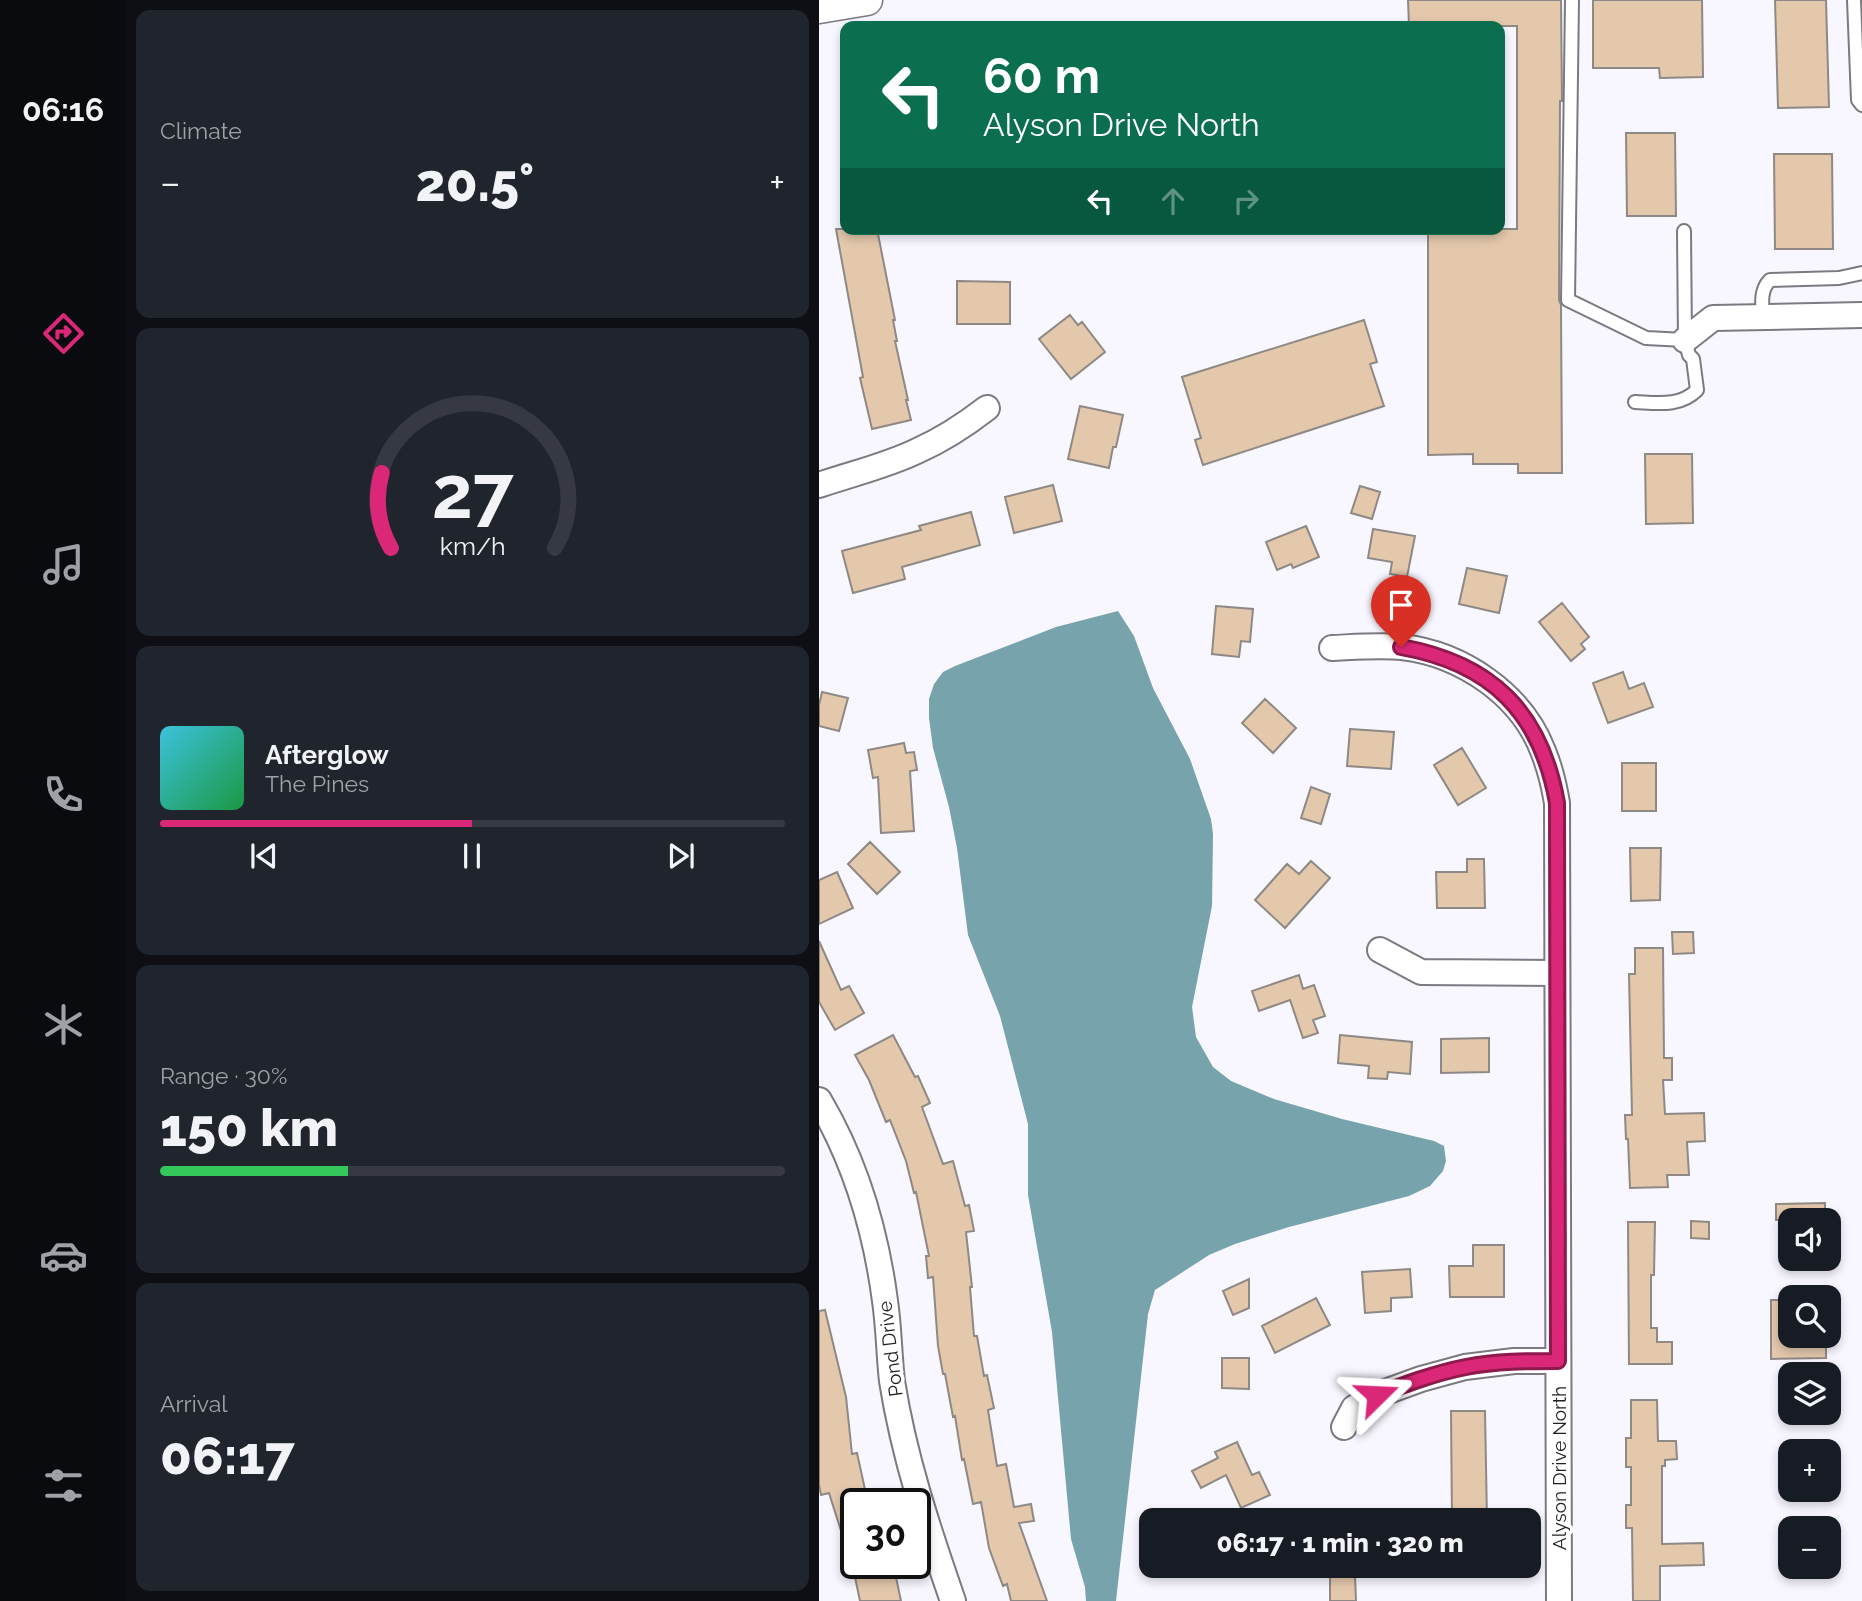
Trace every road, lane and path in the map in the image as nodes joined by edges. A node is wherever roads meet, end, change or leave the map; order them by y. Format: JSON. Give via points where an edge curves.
{"nodes":[{"id":1,"x":867,"y":0,"type":"edge"},
{"id":2,"x":1571,"y":0,"type":"edge"},
{"id":3,"x":1854,"y":0,"type":"edge"},
{"id":4,"x":819,"y":8,"type":"edge"},
{"id":5,"x":1862,"y":105,"type":"edge"},
{"id":6,"x":1683,"y":231,"type":"dead end"},
{"id":7,"x":1862,"y":273,"type":"edge"},
{"id":8,"x":1862,"y":315,"type":"edge"},
{"id":9,"x":1763,"y":317,"type":"junction"},
{"id":10,"x":1685,"y":340,"type":"junction"},
{"id":11,"x":1635,"y":402,"type":"dead end"},
{"id":12,"x":987,"y":408,"type":"dead end"},
{"id":13,"x":819,"y":485,"type":"edge"},
{"id":14,"x":1332,"y":648,"type":"dead end"},
{"id":15,"x":1380,"y":950,"type":"dead end"},
{"id":16,"x":1557,"y":973,"type":"junction"},
{"id":17,"x":819,"y":1100,"type":"edge"},
{"id":18,"x":1558,"y":1361,"type":"junction"},
{"id":19,"x":1344,"y":1427,"type":"dead end"},
{"id":20,"x":953,"y":1601,"type":"edge"},
{"id":21,"x":1559,"y":1601,"type":"edge"}],
"edges":[{"from":1,"to":4,"type":"street"},
{"from":2,"to":10,"type":"lane","via":[[1568,300],[1646,338]]},
{"from":3,"to":5,"type":"lane","via":[[1858,100]]},
{"from":6,"to":10,"type":"lane"},
{"from":7,"to":9,"type":"lane","via":[[1770,280],[1762,296]]},
{"from":8,"to":9,"type":"street"},
{"from":9,"to":10,"type":"street","via":[[1713,318]]},
{"from":10,"to":11,"type":"lane","via":[[1697,390],[1681,402]]},
{"from":12,"to":13,"type":"street","via":[[914,453]]},
{"from":14,"to":16,"type":"street","name":"Alyson Drive North","via":[[1401,647],[1463,665],[1491,683],[1527,722],[1542,748],[1557,803]]},
{"from":15,"to":16,"type":"street","via":[[1421,972]]},
{"from":16,"to":18,"type":"street","name":"Alyson Drive North"},
{"from":17,"to":20,"type":"street","name":"Pond Drive","via":[[867,1213],[878,1257],[892,1380],[906,1451]]},
{"from":18,"to":19,"type":"street","via":[[1514,1361],[1421,1379],[1354,1408]]},
{"from":18,"to":21,"type":"street","name":"Alyson Drive North"}]}
